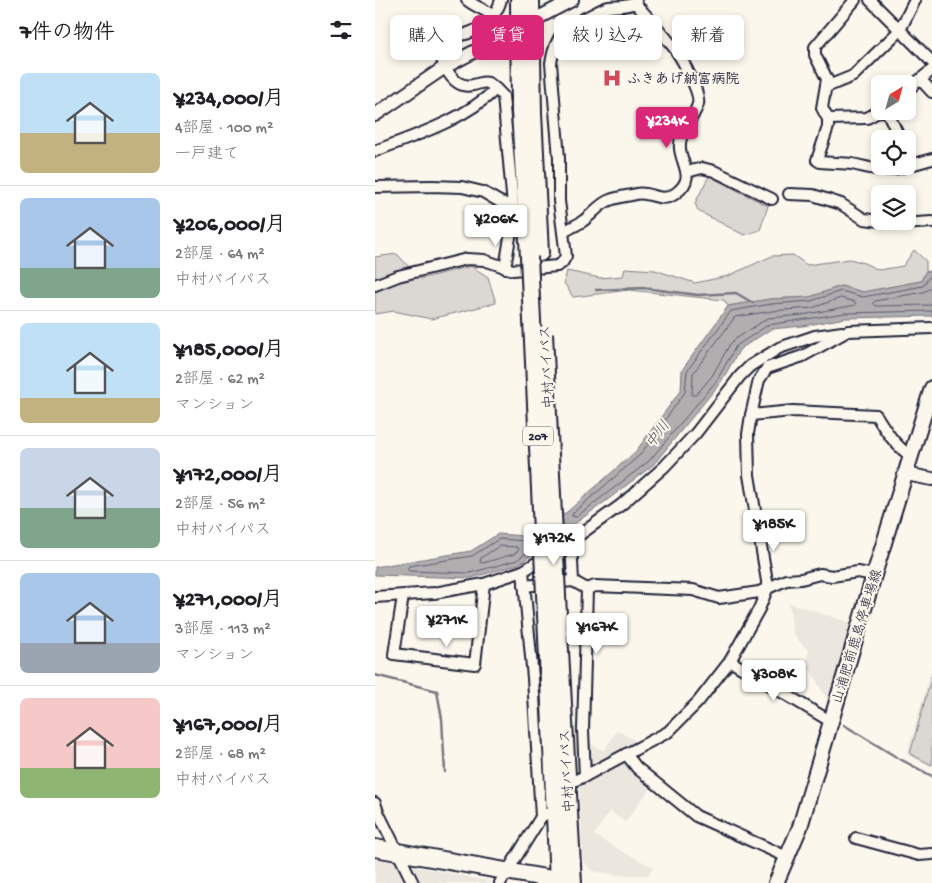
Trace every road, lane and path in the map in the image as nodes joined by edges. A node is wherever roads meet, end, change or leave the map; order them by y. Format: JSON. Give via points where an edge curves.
{"nodes":[{"id":1,"x":467,"y":0,"type":"edge"},
{"id":2,"x":501,"y":0,"type":"edge"},
{"id":3,"x":519,"y":0,"type":"edge"},
{"id":4,"x":531,"y":0,"type":"edge"},
{"id":5,"x":572,"y":0,"type":"edge"},
{"id":6,"x":855,"y":0,"type":"edge"},
{"id":7,"x":870,"y":0,"type":"edge"},
{"id":8,"x":915,"y":0,"type":"edge"},
{"id":9,"x":636,"y":1,"type":"edge"},
{"id":10,"x":492,"y":15,"type":"edge"},
{"id":11,"x":494,"y":15,"type":"edge"},
{"id":12,"x":522,"y":15,"type":"edge"},
{"id":13,"x":528,"y":15,"type":"edge"},
{"id":14,"x":544,"y":15,"type":"edge"},
{"id":15,"x":900,"y":30,"type":"junction"},
{"id":16,"x":472,"y":32,"type":"edge"},
{"id":17,"x":472,"y":53,"type":"edge"},
{"id":18,"x":523,"y":60,"type":"edge"},
{"id":19,"x":932,"y":62,"type":"edge"},
{"id":20,"x":445,"y":67,"type":"junction"},
{"id":21,"x":932,"y":70,"type":"edge"},
{"id":22,"x":921,"y":80,"type":"junction"},
{"id":23,"x":916,"y":84,"type":"edge"},
{"id":24,"x":826,"y":87,"type":"junction"},
{"id":25,"x":496,"y":89,"type":"junction"},
{"id":26,"x":932,"y":92,"type":"edge"},
{"id":27,"x":375,"y":115,"type":"edge"},
{"id":28,"x":871,"y":116,"type":"edge"},
{"id":29,"x":829,"y":119,"type":"junction"},
{"id":30,"x":375,"y":151,"type":"edge"},
{"id":31,"x":932,"y":159,"type":"edge"},
{"id":32,"x":916,"y":164,"type":"edge"},
{"id":33,"x":871,"y":168,"type":"edge"},
{"id":34,"x":687,"y":172,"type":"junction"},
{"id":35,"x":375,"y":187,"type":"edge"},
{"id":36,"x":789,"y":194,"type":"dead end"},
{"id":37,"x":771,"y":199,"type":"dead end"},
{"id":38,"x":513,"y":206,"type":"junction"},
{"id":39,"x":871,"y":220,"type":"edge"},
{"id":40,"x":932,"y":222,"type":"edge"},
{"id":41,"x":916,"y":223,"type":"edge"},
{"id":42,"x":563,"y":232,"type":"junction"},
{"id":43,"x":505,"y":268,"type":"junction"},
{"id":44,"x":375,"y":285,"type":"edge"},
{"id":45,"x":932,"y":328,"type":"edge"},
{"id":46,"x":848,"y":331,"type":"junction"},
{"id":47,"x":760,"y":359,"type":"junction"},
{"id":48,"x":767,"y":368,"type":"junction"},
{"id":49,"x":932,"y":390,"type":"edge"},
{"id":50,"x":751,"y":415,"type":"junction"},
{"id":51,"x":911,"y":456,"type":"junction"},
{"id":52,"x":906,"y":474,"type":"junction"},
{"id":53,"x":932,"y":479,"type":"edge"},
{"id":54,"x":571,"y":541,"type":"junction"},
{"id":55,"x":523,"y":571,"type":"junction"},
{"id":56,"x":874,"y":575,"type":"junction"},
{"id":57,"x":573,"y":581,"type":"junction"},
{"id":58,"x":484,"y":584,"type":"junction"},
{"id":59,"x":524,"y":586,"type":"junction"},
{"id":60,"x":768,"y":587,"type":"junction"},
{"id":61,"x":587,"y":589,"type":"junction"},
{"id":62,"x":403,"y":596,"type":"junction"},
{"id":63,"x":375,"y":597,"type":"edge"},
{"id":64,"x":552,"y":615,"type":"junction"},
{"id":65,"x":730,"y":661,"type":"junction"},
{"id":66,"x":831,"y":721,"type":"junction"},
{"id":67,"x":627,"y":754,"type":"junction"},
{"id":68,"x":585,"y":776,"type":"junction"},
{"id":69,"x":567,"y":784,"type":"junction"},
{"id":70,"x":376,"y":809,"type":"edge"},
{"id":71,"x":548,"y":814,"type":"junction"},
{"id":72,"x":856,"y":838,"type":"dead end"},
{"id":73,"x":375,"y":848,"type":"edge"},
{"id":74,"x":399,"y":853,"type":"junction"},
{"id":75,"x":932,"y":854,"type":"edge"},
{"id":76,"x":787,"y":857,"type":"junction"},
{"id":77,"x":503,"y":878,"type":"edge"},
{"id":78,"x":413,"y":883,"type":"edge"},
{"id":79,"x":567,"y":883,"type":"edge"},
{"id":80,"x":776,"y":883,"type":"edge"}],
"edges":[{"from":1,"to":10,"type":"street"},
{"from":2,"to":11,"type":"street"},
{"from":3,"to":12,"type":"highway","name":"中村バイパス","number":"207"},
{"from":4,"to":13,"type":"highway","name":"中村バイパス","number":"207"},
{"from":5,"to":14,"type":"street"},
{"from":6,"to":24,"type":"street","via":[[815,47],[815,55],[827,78]]},
{"from":7,"to":15,"type":"street"},
{"from":8,"to":15,"type":"street"},
{"from":9,"to":34,"type":"street","via":[[678,53],[699,95],[699,103],[680,140]]},
{"from":9,"to":42,"type":"street","via":[[628,6],[607,7],[569,26],[553,49],[551,63]]},
{"from":15,"to":19,"type":"street"},
{"from":15,"to":24,"type":"street","via":[[853,76]]},
{"from":16,"to":20,"type":"street","via":[[450,35],[442,40],[439,46]]},
{"from":17,"to":20,"type":"street"},
{"from":18,"to":64,"type":"highway","name":"中村バイパス","number":"207","bridge":true,"via":[[520,112],[535,257]]},
{"from":20,"to":25,"type":"street","via":[[455,81],[463,85],[482,82]]},
{"from":20,"to":27,"type":"street"},
{"from":21,"to":22,"type":"street"},
{"from":22,"to":23,"type":"street"},
{"from":22,"to":26,"type":"street"},
{"from":24,"to":29,"type":"street","via":[[822,108]]},
{"from":25,"to":30,"type":"street","via":[[482,102],[450,119]]},
{"from":25,"to":38,"type":"street","via":[[503,96]]},
{"from":28,"to":29,"type":"street"},
{"from":29,"to":33,"type":"street","via":[[817,160]]},
{"from":31,"to":32,"type":"street"},
{"from":34,"to":37,"type":"street","via":[[701,168],[714,171]]},
{"from":34,"to":42,"type":"street","via":[[682,188],[675,195],[658,198],[641,193],[610,200]]},
{"from":35,"to":38,"type":"street","via":[[462,187],[483,192]]},
{"from":36,"to":39,"type":"street","via":[[813,195],[841,204],[864,219]]},
{"from":38,"to":43,"type":"street"},
{"from":40,"to":41,"type":"street"},
{"from":42,"to":43,"type":"street","via":[[565,256],[557,266]]},
{"from":43,"to":44,"type":"street","via":[[484,260],[467,259]]},
{"from":45,"to":46,"type":"street"},
{"from":46,"to":47,"type":"street","via":[[815,336],[779,348]]},
{"from":46,"to":48,"type":"street","via":[[803,356]]},
{"from":47,"to":48,"type":"street"},
{"from":47,"to":54,"type":"street","via":[[740,376],[697,433],[664,467],[621,505]]},
{"from":48,"to":50,"type":"street","via":[[759,380]]},
{"from":49,"to":51,"type":"main road","name":"山浦肥前鹿島停車場線"},
{"from":50,"to":51,"type":"street","via":[[793,411],[876,415],[891,440]]},
{"from":50,"to":60,"type":"street","via":[[749,475]]},
{"from":51,"to":52,"type":"main road","name":"山浦肥前鹿島停車場線"},
{"from":52,"to":53,"type":"street"},
{"from":52,"to":56,"type":"main road","name":"山浦肥前鹿島停車場線"},
{"from":54,"to":55,"type":"street"},
{"from":54,"to":57,"type":"street"},
{"from":55,"to":58,"type":"street"},
{"from":55,"to":59,"type":"street"},
{"from":56,"to":60,"type":"street","via":[[858,572],[832,576],[820,574]]},
{"from":56,"to":66,"type":"main road","name":"山浦肥前鹿島停車場線"},
{"from":57,"to":59,"type":"street"},
{"from":57,"to":61,"type":"street"},
{"from":58,"to":62,"type":"street"},
{"from":58,"to":62,"type":"street","via":[[475,664],[394,654]]},
{"from":59,"to":71,"type":"street","via":[[535,741]]},
{"from":60,"to":61,"type":"street","via":[[759,592],[719,598],[693,590],[653,587],[595,586]]},
{"from":60,"to":65,"type":"street"},
{"from":61,"to":68,"type":"street"},
{"from":62,"to":63,"type":"street"},
{"from":64,"to":69,"type":"highway","name":"中村バイパス","number":"207"},
{"from":64,"to":71,"type":"highway","name":"中村バイパス","number":"207"},
{"from":65,"to":66,"type":"street"},
{"from":65,"to":67,"type":"street","via":[[698,702],[667,732]]},
{"from":66,"to":76,"type":"main road","name":"山浦肥前鹿島停車場線","via":[[803,819]]},
{"from":67,"to":68,"type":"street"},
{"from":67,"to":76,"type":"street","via":[[637,768],[696,816]]},
{"from":68,"to":69,"type":"street"},
{"from":69,"to":79,"type":"highway","name":"中村バイパス","number":"207"},
{"from":70,"to":74,"type":"street"},
{"from":71,"to":77,"type":"street"},
{"from":71,"to":79,"type":"highway","name":"中村バイパス","number":"207"},
{"from":72,"to":75,"type":"street","via":[[919,855]]},
{"from":73,"to":74,"type":"highway"},
{"from":74,"to":77,"type":"highway"},
{"from":74,"to":78,"type":"street"},
{"from":76,"to":80,"type":"main road","name":"山浦肥前鹿島停車場線"},
{"from":77,"to":79,"type":"highway"}]}
